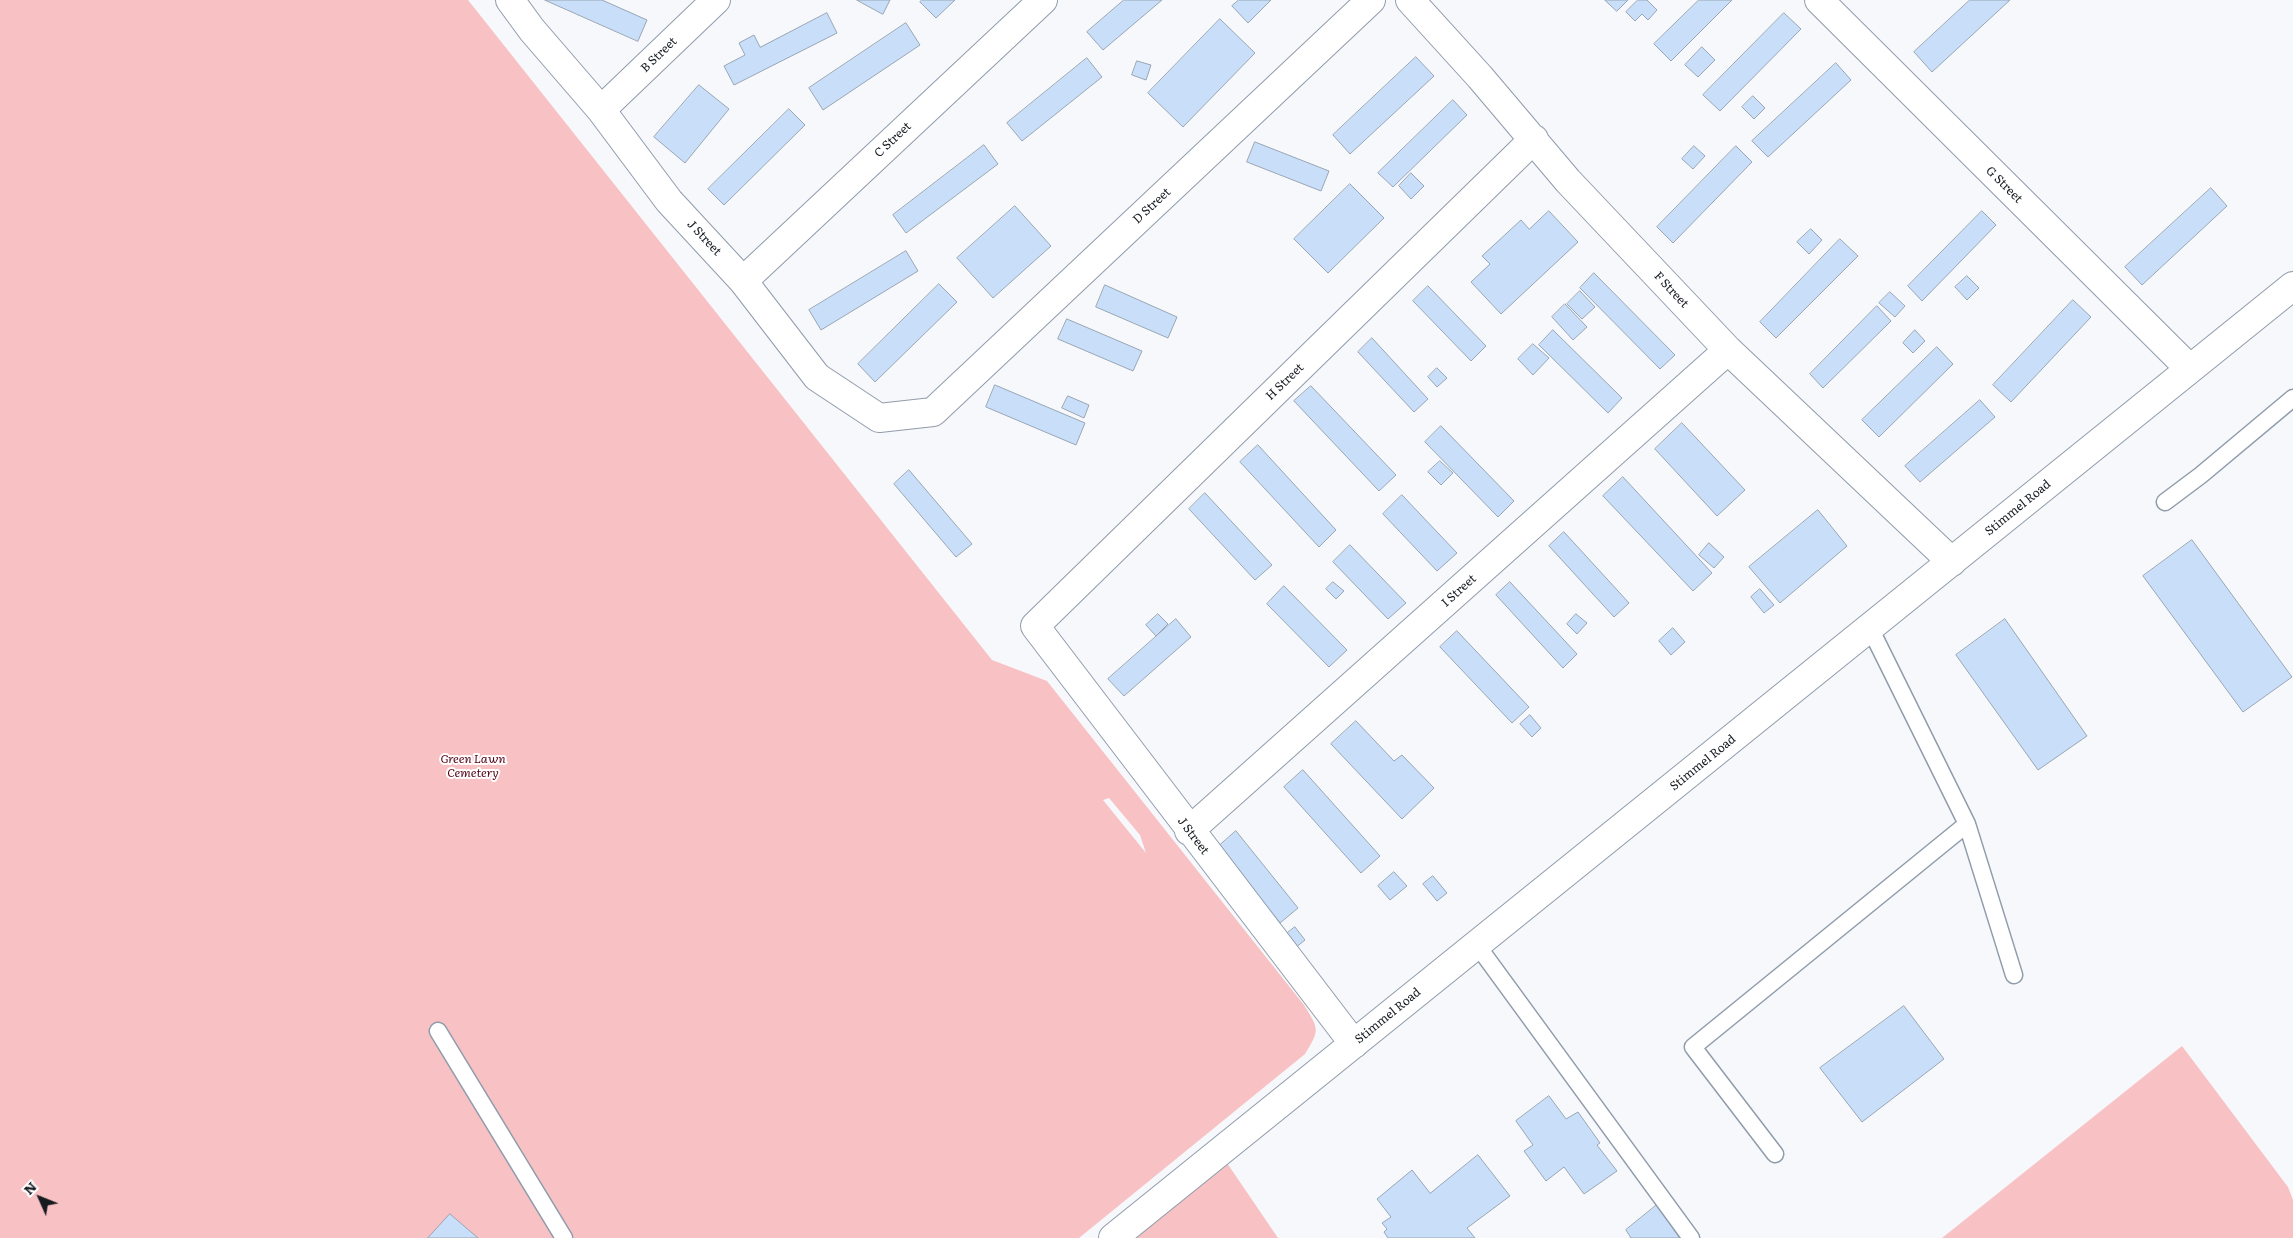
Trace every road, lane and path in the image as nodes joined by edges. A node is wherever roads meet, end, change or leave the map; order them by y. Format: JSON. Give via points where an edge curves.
{"nodes":[{"id":1,"x":510,"y":0,"type":"edge"},
{"id":2,"x":716,"y":0,"type":"edge"},
{"id":3,"x":1043,"y":0,"type":"edge"},
{"id":4,"x":1371,"y":0,"type":"edge"},
{"id":5,"x":1410,"y":0,"type":"edge"},
{"id":6,"x":1819,"y":0,"type":"edge"},
{"id":7,"x":601,"y":110,"type":"junction"},
{"id":8,"x":1534,"y":140,"type":"junction"},
{"id":9,"x":743,"y":281,"type":"junction"},
{"id":10,"x":2293,"y":286,"type":"edge"},
{"id":11,"x":1728,"y":350,"type":"junction"},
{"id":12,"x":2190,"y":369,"type":"junction"},
{"id":13,"x":2293,"y":398,"type":"edge"},
{"id":14,"x":933,"y":412,"type":"joint"},
{"id":15,"x":2165,"y":502,"type":"dead end"},
{"id":16,"x":1952,"y":562,"type":"junction"},
{"id":17,"x":1035,"y":626,"type":"joint"},
{"id":18,"x":1870,"y":628,"type":"junction"},
{"id":19,"x":1968,"y":824,"type":"junction"},
{"id":20,"x":1189,"y":831,"type":"junction"},
{"id":21,"x":1477,"y":945,"type":"junction"},
{"id":22,"x":2014,"y":975,"type":"dead end"},
{"id":23,"x":438,"y":1031,"type":"dead end"},
{"id":24,"x":1354,"y":1044,"type":"junction"},
{"id":25,"x":1775,"y":1154,"type":"dead end"},
{"id":26,"x":564,"y":1238,"type":"edge"},
{"id":27,"x":1113,"y":1238,"type":"edge"},
{"id":28,"x":1691,"y":1238,"type":"edge"}],
"edges":[{"from":1,"to":7,"type":"street","name":"J Street"},
{"from":2,"to":7,"type":"street","name":"B Street"},
{"from":3,"to":9,"type":"street","name":"C Street"},
{"from":4,"to":14,"type":"street","name":"D Street"},
{"from":5,"to":8,"type":"street","name":"F Street"},
{"from":6,"to":12,"type":"street","name":"G Street"},
{"from":7,"to":9,"type":"street","name":"J Street","via":[[669,201]]},
{"from":8,"to":11,"type":"street","name":"F Street","via":[[1568,181]]},
{"from":8,"to":17,"type":"street","name":"H Street"},
{"from":9,"to":14,"type":"street","name":"J Street","via":[[817,377],[879,418]]},
{"from":10,"to":12,"type":"street","name":"Stimmel Road"},
{"from":11,"to":16,"type":"street","name":"F Street"},
{"from":11,"to":20,"type":"street","name":"I Street"},
{"from":12,"to":16,"type":"street","name":"Stimmel Road"},
{"from":13,"to":15,"type":"lane"},
{"from":16,"to":18,"type":"street","name":"Stimmel Road"},
{"from":17,"to":20,"type":"street","name":"J Street"},
{"from":18,"to":19,"type":"lane"},
{"from":18,"to":21,"type":"street","name":"Stimmel Road"},
{"from":19,"to":22,"type":"lane"},
{"from":19,"to":25,"type":"lane","via":[[1693,1047]]},
{"from":20,"to":24,"type":"street","name":"J Street"},
{"from":21,"to":24,"type":"street","name":"Stimmel Road"},
{"from":21,"to":28,"type":"lane"},
{"from":23,"to":26,"type":"lane"},
{"from":24,"to":27,"type":"street","name":"Stimmel Road"}]}
